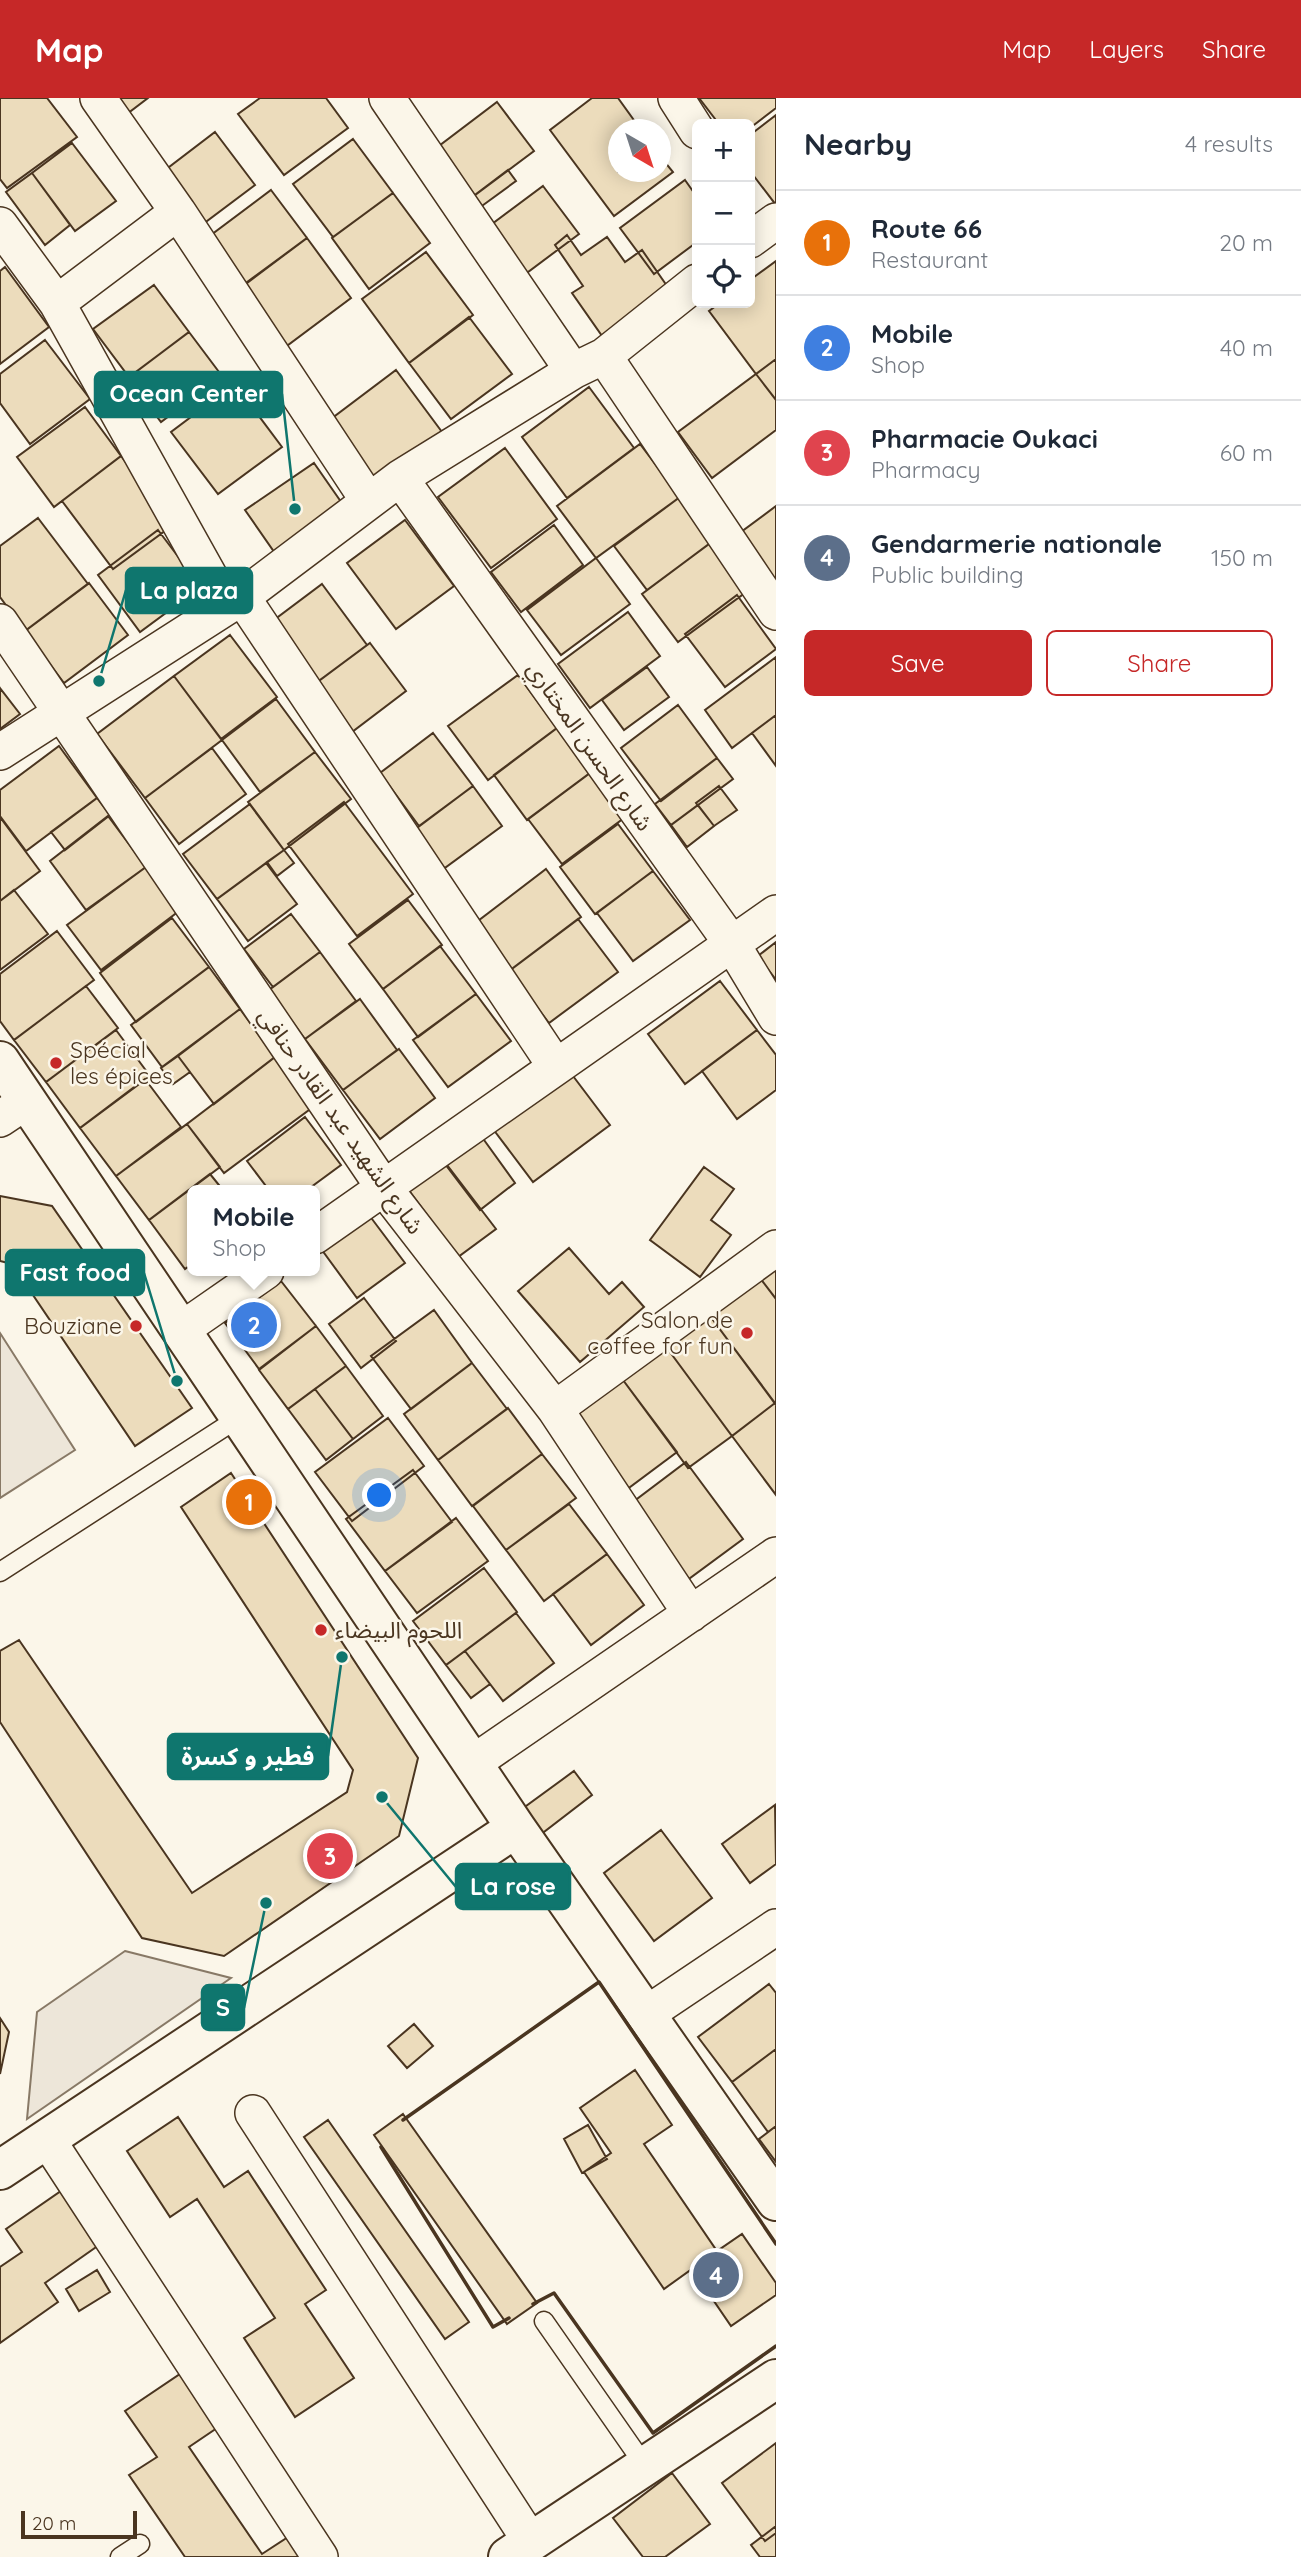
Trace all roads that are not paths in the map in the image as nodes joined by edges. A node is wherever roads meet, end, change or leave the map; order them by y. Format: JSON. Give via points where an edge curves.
{"nodes":[{"id":1,"x":98,"y":98,"type":"edge"},
{"id":2,"x":387,"y":98,"type":"edge"},
{"id":3,"x":676,"y":98,"type":"edge"},
{"id":4,"x":692,"y":123,"type":"edge"},
{"id":5,"x":178,"y":212,"type":"junction"},
{"id":6,"x":0,"y":225,"type":"edge"},
{"id":7,"x":692,"y":286,"type":"edge"},
{"id":8,"x":57,"y":303,"type":"junction"},
{"id":9,"x":588,"y":364,"type":"junction"},
{"id":10,"x":400,"y":478,"type":"junction"},
{"id":11,"x":368,"y":500,"type":"junction"},
{"id":12,"x":234,"y":601,"type":"junction"},
{"id":13,"x":776,"y":612,"type":"edge"},
{"id":14,"x":0,"y":622,"type":"edge"},
{"id":15,"x":60,"y":711,"type":"junction"},
{"id":16,"x":0,"y":752,"type":"edge"},
{"id":17,"x":776,"y":913,"type":"edge"},
{"id":18,"x":732,"y":944,"type":"junction"},
{"id":19,"x":776,"y":1017,"type":"edge"},
{"id":20,"x":0,"y":1061,"type":"edge"},
{"id":21,"x":556,"y":1067,"type":"junction"},
{"id":22,"x":13,"y":1110,"type":"edge"},
{"id":23,"x":384,"y":1188,"type":"junction"},
{"id":24,"x":320,"y":1233,"type":"edge"},
{"id":25,"x":776,"y":1248,"type":"edge"},
{"id":26,"x":259,"y":1276,"type":"edge"},
{"id":27,"x":181,"y":1330,"type":"junction"},
{"id":28,"x":555,"y":1409,"type":"junction"},
{"id":29,"x":240,"y":1417,"type":"junction"},
{"id":30,"x":776,"y":1555,"type":"edge"},
{"id":31,"x":0,"y":1572,"type":"edge"},
{"id":32,"x":691,"y":1614,"type":"junction"},
{"id":33,"x":473,"y":1763,"type":"junction"},
{"id":34,"x":516,"y":1828,"type":"junction"},
{"id":35,"x":776,"y":1927,"type":"edge"},
{"id":36,"x":645,"y":2015,"type":"junction"},
{"id":37,"x":253,"y":2113,"type":"dead end"},
{"id":38,"x":47,"y":2139,"type":"junction"},
{"id":39,"x":0,"y":2170,"type":"edge"},
{"id":40,"x":776,"y":2200,"type":"edge"},
{"id":41,"x":544,"y":2320,"type":"dead end"},
{"id":42,"x":776,"y":2379,"type":"edge"},
{"id":43,"x":645,"y":2466,"type":"junction"},
{"id":44,"x":140,"y":2544,"type":"dead end"},
{"id":45,"x":520,"y":2549,"type":"edge"},
{"id":46,"x":120,"y":2557,"type":"edge"},
{"id":47,"x":320,"y":2557,"type":"edge"}],
"edges":[{"from":1,"to":5,"type":"street"},
{"from":2,"to":9,"type":"street"},
{"from":3,"to":4,"type":"street"},
{"from":5,"to":8,"type":"street"},
{"from":5,"to":11,"type":"street"},
{"from":6,"to":8,"type":"street"},
{"from":7,"to":9,"type":"street"},
{"from":8,"to":12,"type":"street"},
{"from":9,"to":10,"type":"street"},
{"from":9,"to":13,"type":"street"},
{"from":10,"to":11,"type":"street"},
{"from":10,"to":18,"type":"street","name":"شارع الحسن المختاري"},
{"from":11,"to":12,"type":"street"},
{"from":12,"to":15,"type":"street"},
{"from":12,"to":21,"type":"street"},
{"from":14,"to":15,"type":"street","name":"شارع الشهيد عبد القادر حنافي"},
{"from":15,"to":16,"type":"street"},
{"from":15,"to":23,"type":"street","name":"شارع الشهيد عبد القادر حنافي"},
{"from":17,"to":18,"type":"street"},
{"from":18,"to":19,"type":"street","name":"شارع الحسن المختاري"},
{"from":18,"to":21,"type":"street"},
{"from":20,"to":22,"type":"main road"},
{"from":21,"to":23,"type":"street"},
{"from":22,"to":27,"type":"main road"},
{"from":23,"to":24,"type":"street"},
{"from":23,"to":28,"type":"street","name":"شارع الشهيد عبد القادر حنافي"},
{"from":25,"to":28,"type":"street"},
{"from":26,"to":27,"type":"street"},
{"from":27,"to":29,"type":"main road"},
{"from":28,"to":32,"type":"street","name":"شارع الشهيد عبد القادر حنافي"},
{"from":29,"to":31,"type":"lane"},
{"from":29,"to":33,"type":"main road"},
{"from":30,"to":32,"type":"street"},
{"from":32,"to":33,"type":"street"},
{"from":33,"to":34,"type":"main road"},
{"from":34,"to":36,"type":"main road"},
{"from":34,"to":38,"type":"main road"},
{"from":35,"to":36,"type":"street"},
{"from":36,"to":40,"type":"main road"},
{"from":37,"to":45,"type":"street"},
{"from":38,"to":39,"type":"main road"},
{"from":38,"to":47,"type":"street"},
{"from":41,"to":43,"type":"lane"},
{"from":42,"to":43,"type":"main road"},
{"from":43,"to":45,"type":"main road"},
{"from":44,"to":46,"type":"lane"}]}
